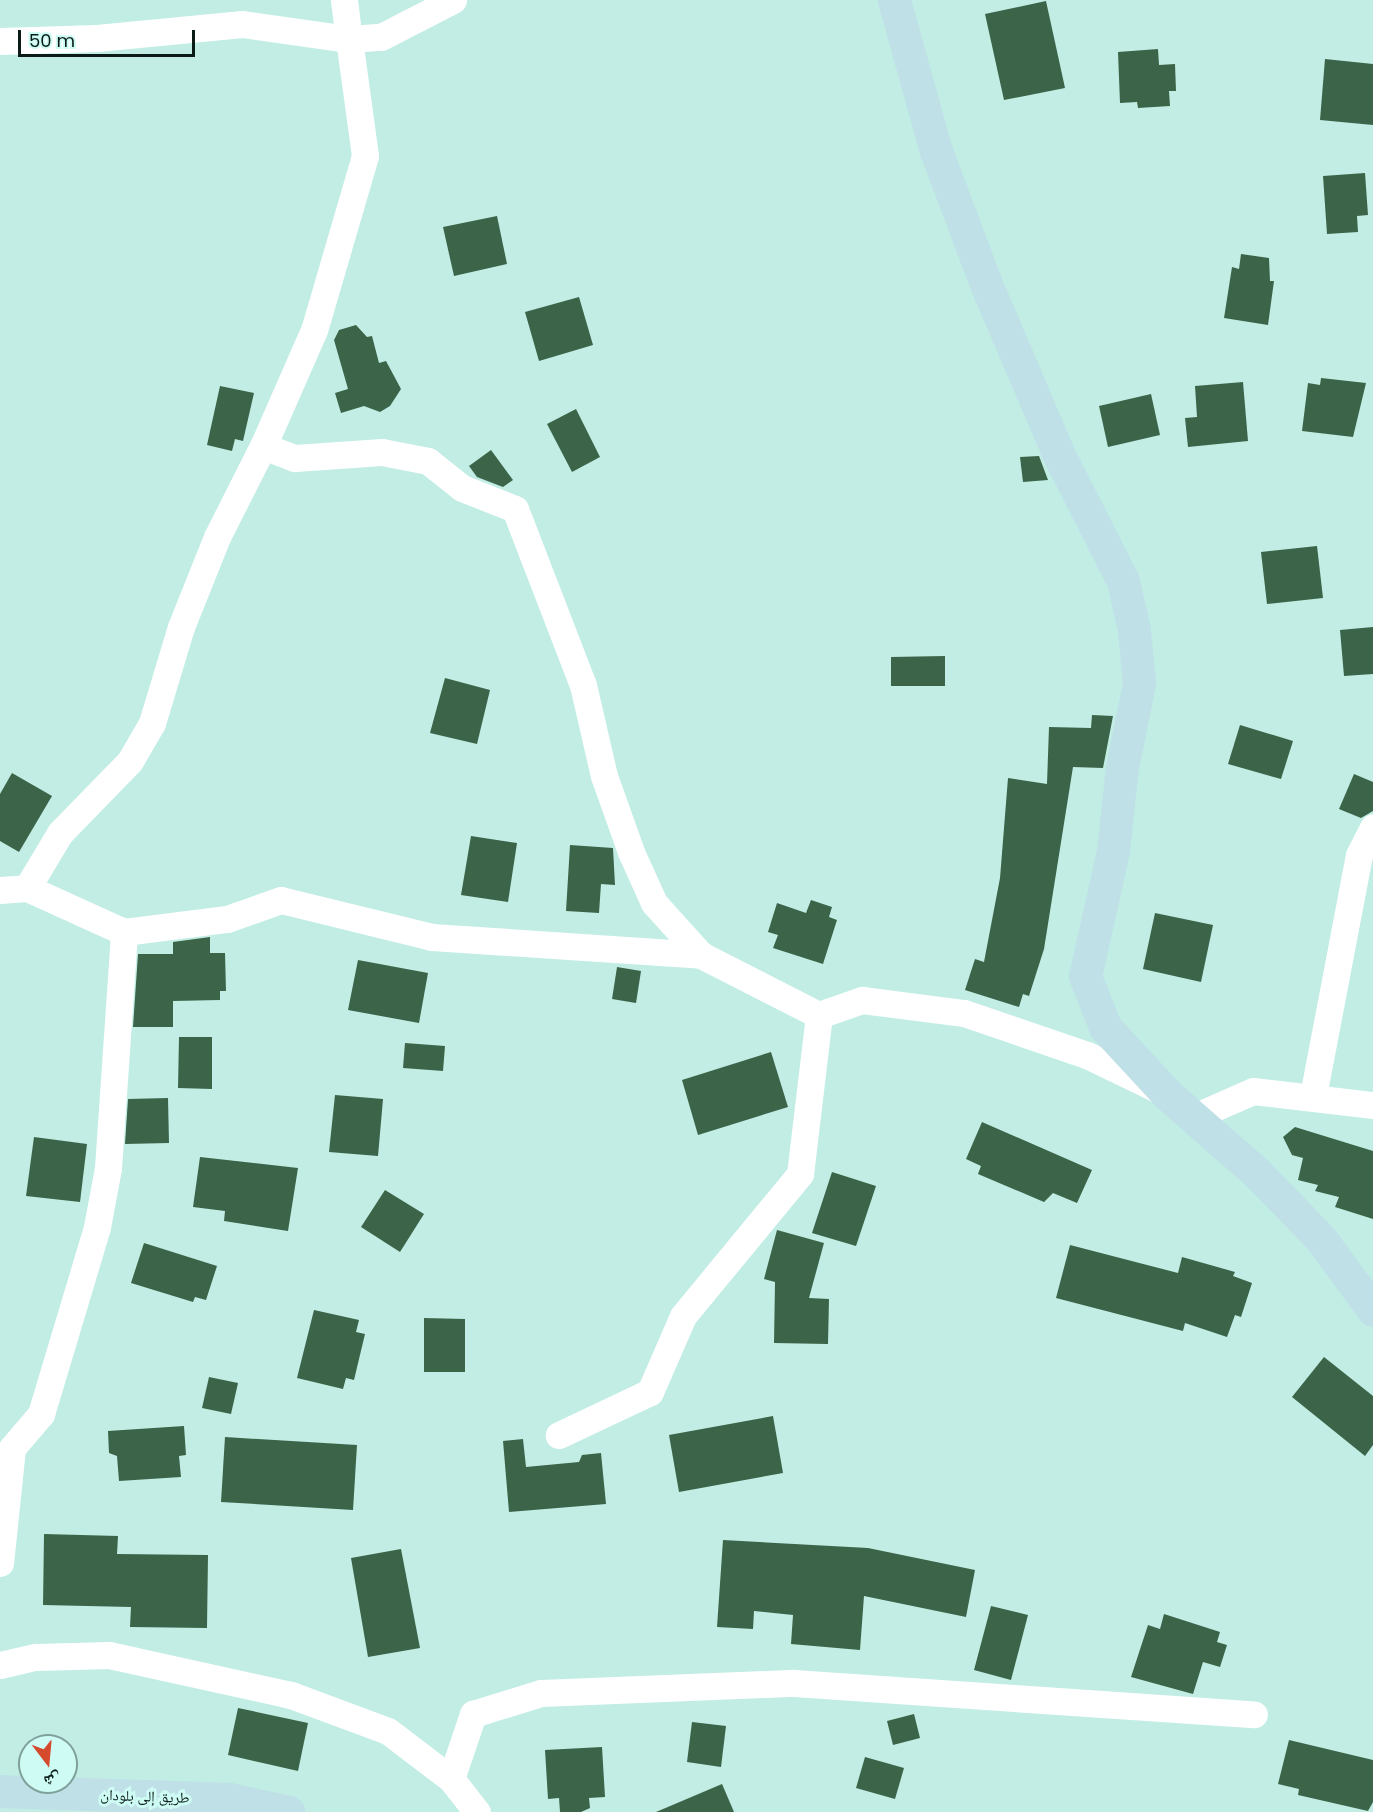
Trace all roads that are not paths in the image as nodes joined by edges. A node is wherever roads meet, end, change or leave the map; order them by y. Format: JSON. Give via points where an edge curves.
{"nodes":[{"id":1,"x":344,"y":0,"type":"edge"},
{"id":2,"x":453,"y":0,"type":"edge"},
{"id":3,"x":894,"y":0,"type":"edge"},
{"id":4,"x":349,"y":39,"type":"junction"},
{"id":5,"x":0,"y":41,"type":"edge"},
{"id":6,"x":263,"y":446,"type":"junction"},
{"id":7,"x":1373,"y":827,"type":"edge"},
{"id":8,"x":27,"y":888,"type":"junction"},
{"id":9,"x":0,"y":890,"type":"edge"},
{"id":10,"x":124,"y":932,"type":"junction"},
{"id":11,"x":701,"y":955,"type":"junction"},
{"id":12,"x":819,"y":1016,"type":"junction"},
{"id":13,"x":1168,"y":1095,"type":"junction"},
{"id":14,"x":1313,"y":1096,"type":"junction"},
{"id":15,"x":1373,"y":1105,"type":"edge"},
{"id":16,"x":1196,"y":1116,"type":"junction"},
{"id":17,"x":1322,"y":1239,"type":"junction"},
{"id":18,"x":1373,"y":1291,"type":"edge"},
{"id":19,"x":1373,"y":1310,"type":"edge"},
{"id":20,"x":559,"y":1435,"type":"dead end"},
{"id":21,"x":0,"y":1563,"type":"edge"},
{"id":22,"x":0,"y":1665,"type":"edge"},
{"id":23,"x":1254,"y":1714,"type":"dead end"},
{"id":24,"x":451,"y":1779,"type":"junction"},
{"id":25,"x":0,"y":1791,"type":"edge"},
{"id":26,"x":289,"y":1812,"type":"edge"},
{"id":27,"x":477,"y":1812,"type":"edge"}],
"edges":[{"from":1,"to":4,"type":"street"},
{"from":2,"to":4,"type":"street","via":[[381,37]]},
{"from":3,"to":13,"type":"street","via":[[936,151],[986,284],[1058,453],[1123,581],[1139,683],[1122,767],[1113,851],[1085,976],[1105,1027]]},
{"from":4,"to":5,"type":"street","via":[[242,24],[97,38]]},
{"from":4,"to":6,"type":"street","via":[[365,156],[314,330]]},
{"from":6,"to":8,"type":"street","via":[[205,567],[152,723],[130,761],[60,832]]},
{"from":6,"to":11,"type":"street","via":[[295,458],[381,452],[428,461],[462,488],[515,509],[583,686],[604,776],[631,852],[654,903]]},
{"from":7,"to":14,"type":"street","via":[[1359,855]]},
{"from":8,"to":9,"type":"street"},
{"from":8,"to":10,"type":"street"},
{"from":10,"to":11,"type":"street","via":[[227,919],[281,900],[432,936]]},
{"from":10,"to":21,"type":"street","via":[[108,1168],[99,1217],[42,1413],[12,1448]]},
{"from":11,"to":12,"type":"street"},
{"from":12,"to":13,"type":"street","via":[[862,1000],[964,1013],[1087,1055]]},
{"from":12,"to":20,"type":"street","via":[[800,1174],[683,1316],[650,1392]]},
{"from":13,"to":16,"type":"street"},
{"from":14,"to":15,"type":"street"},
{"from":14,"to":16,"type":"street","via":[[1253,1091]]},
{"from":16,"to":17,"type":"street"},
{"from":17,"to":18,"type":"street"},
{"from":17,"to":19,"type":"street"},
{"from":22,"to":24,"type":"street","via":[[36,1657],[109,1655],[291,1695],[388,1731]]},
{"from":23,"to":24,"type":"street","via":[[794,1683],[541,1693],[473,1714]]},
{"from":24,"to":27,"type":"street"},
{"from":25,"to":26,"type":"street","name":"طريق إلى بلودان","via":[[229,1799]]}]}
